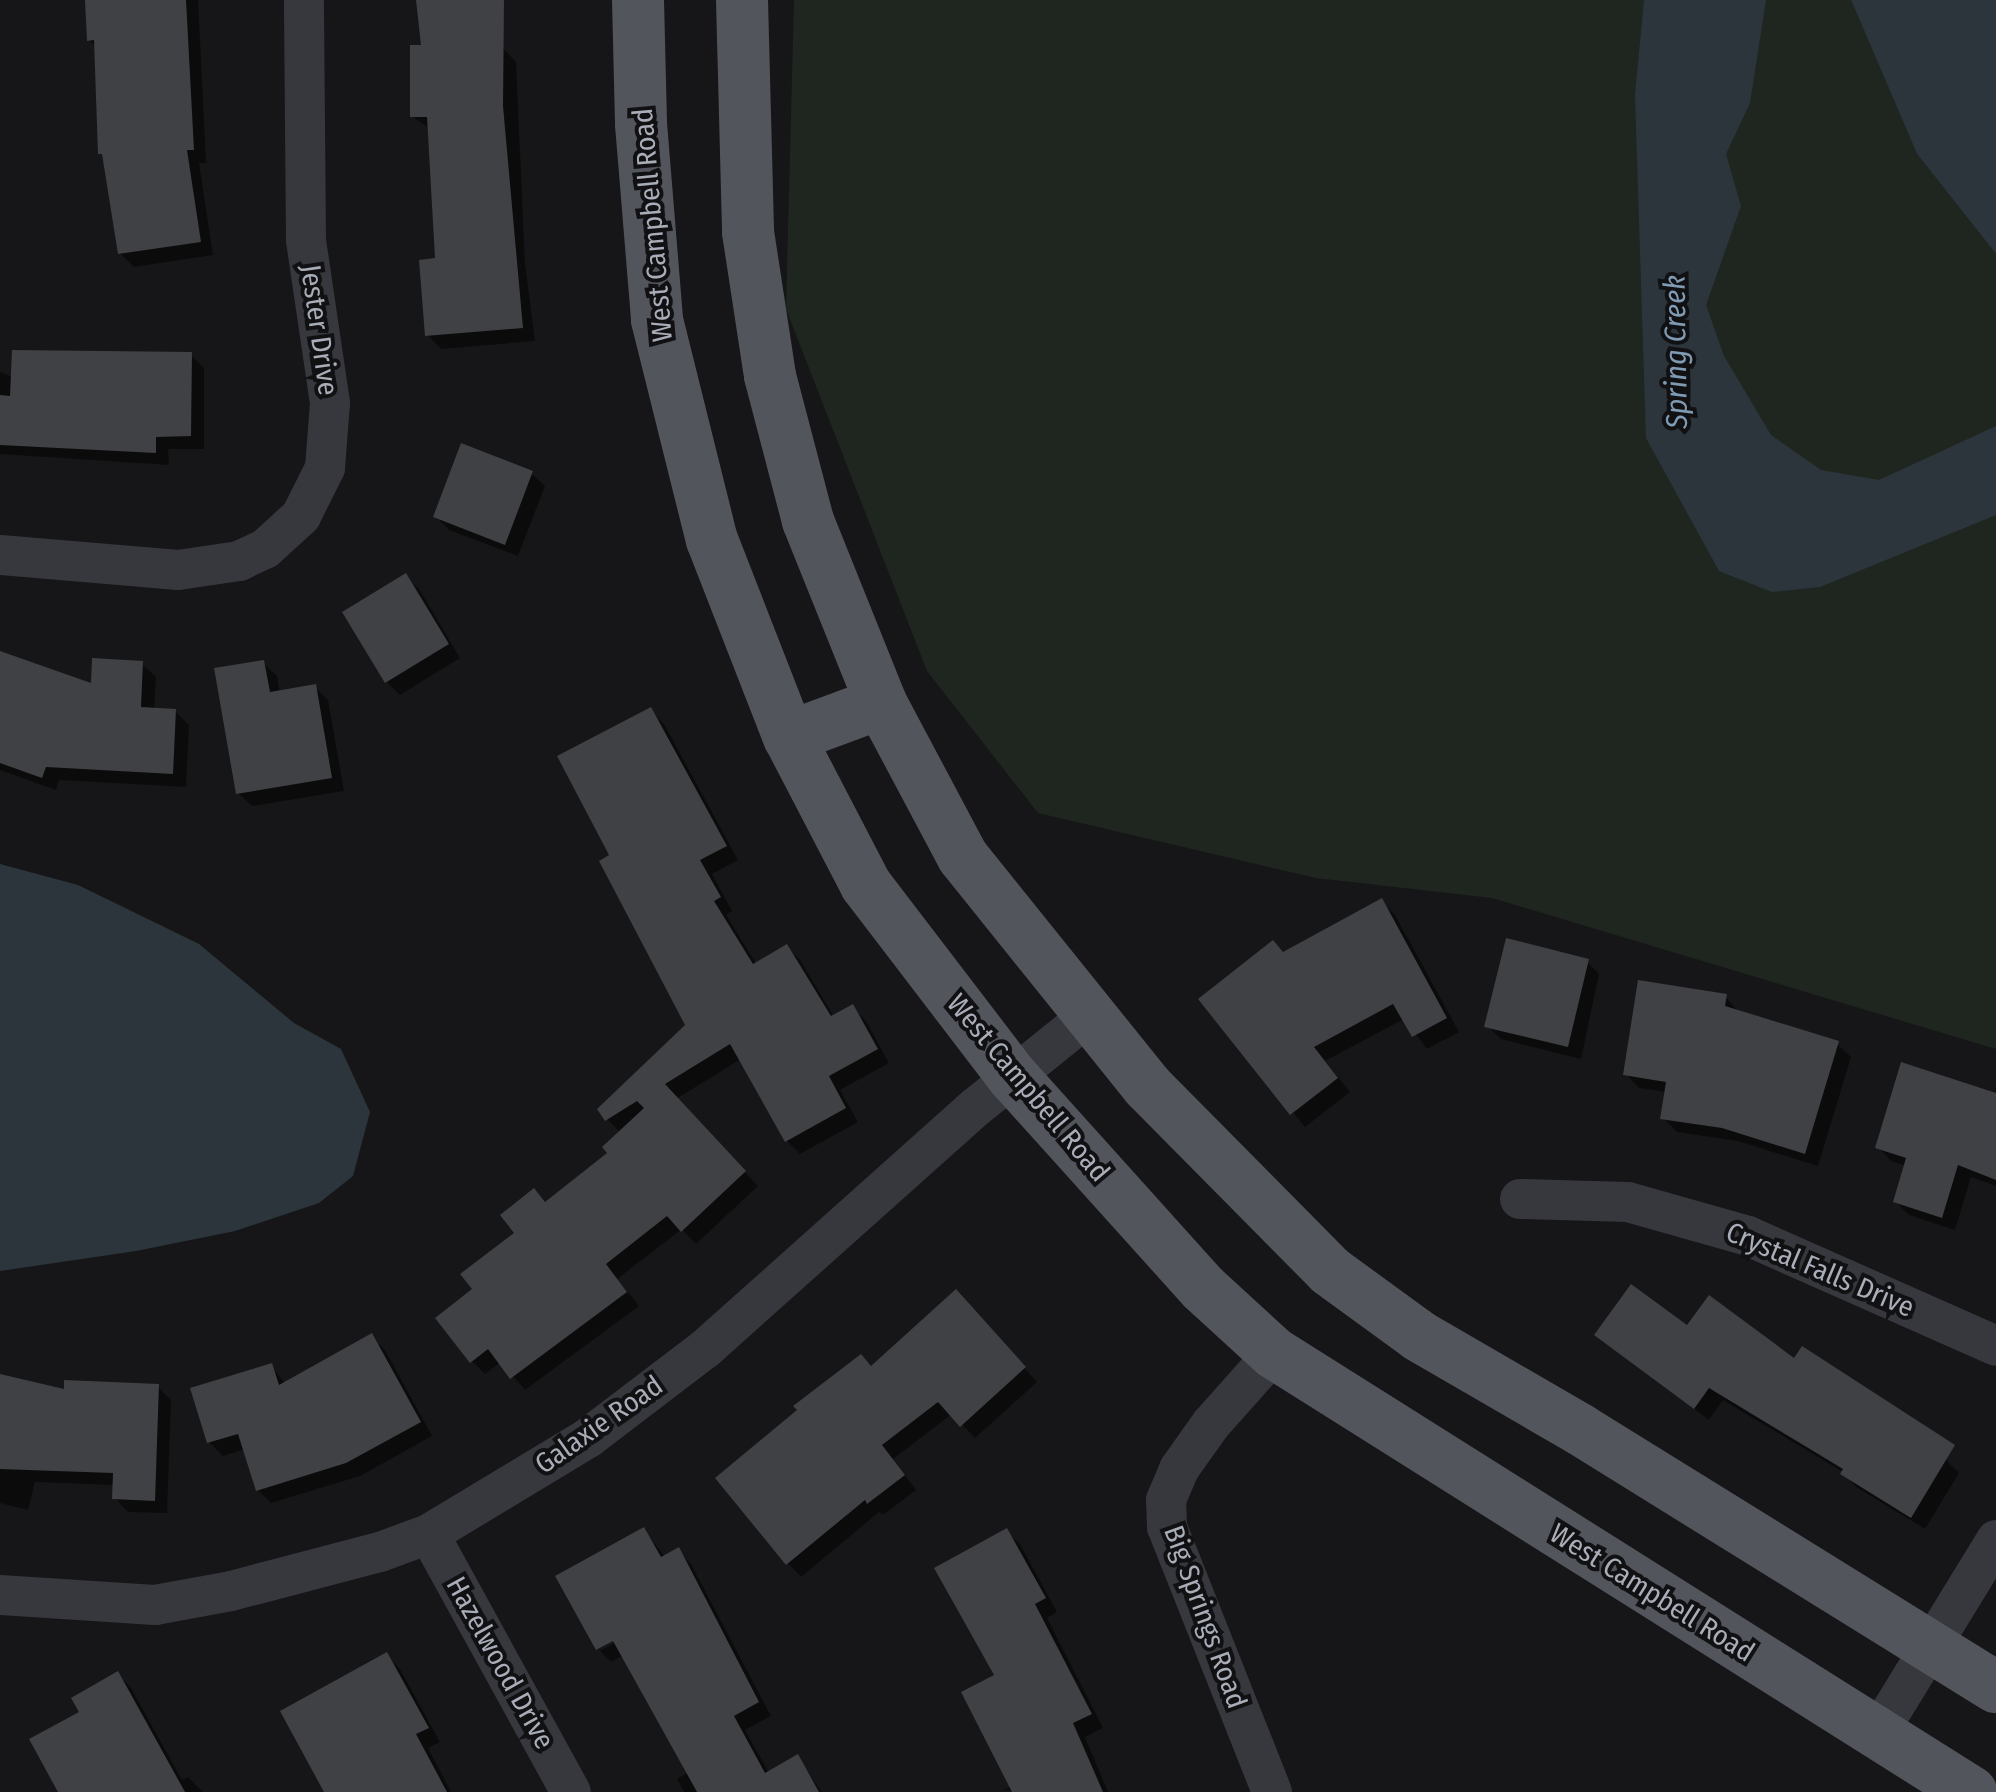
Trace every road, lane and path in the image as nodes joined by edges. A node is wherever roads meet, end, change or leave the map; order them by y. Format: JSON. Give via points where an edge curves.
{"nodes":[{"id":1,"x":304,"y":0,"type":"edge"},
{"id":2,"x":638,"y":0,"type":"edge"},
{"id":3,"x":742,"y":0,"type":"edge"},
{"id":4,"x":0,"y":555,"type":"edge"},
{"id":5,"x":881,"y":704,"type":"junction"},
{"id":6,"x":789,"y":737,"type":"junction"},
{"id":7,"x":1091,"y":1014,"type":"junction"},
{"id":8,"x":1014,"y":1077,"type":"junction"},
{"id":9,"x":1520,"y":1200,"type":"dead end"},
{"id":10,"x":1996,"y":1346,"type":"edge"},
{"id":11,"x":1274,"y":1352,"type":"junction"},
{"id":12,"x":429,"y":1534,"type":"junction"},
{"id":13,"x":1996,"y":1540,"type":"edge"},
{"id":14,"x":0,"y":1596,"type":"edge"},
{"id":15,"x":1932,"y":1648,"type":"junction"},
{"id":16,"x":1996,"y":1687,"type":"edge"},
{"id":17,"x":1876,"y":1736,"type":"junction"},
{"id":18,"x":571,"y":1792,"type":"edge"},
{"id":19,"x":1272,"y":1792,"type":"edge"},
{"id":20,"x":1971,"y":1792,"type":"edge"}],
"edges":[{"from":1,"to":4,"type":"street","name":"Jester Drive","via":[[306,240],[330,403],[325,468],[300,516],[265,548],[239,560],[178,570]]},
{"from":2,"to":6,"type":"main road","name":"West Campbell Road","via":[[656,320],[712,540]]},
{"from":3,"to":5,"type":"main road","via":[[748,232],[770,376],[808,521]]},
{"from":5,"to":6,"type":"main road"},
{"from":5,"to":7,"type":"main road","via":[[964,857]]},
{"from":6,"to":8,"type":"main road","name":"West Campbell Road","via":[[866,885]]},
{"from":7,"to":8,"type":"street","name":"Galaxie Road"},
{"from":7,"to":15,"type":"main road","via":[[1147,1086],[1330,1271],[1420,1336]]},
{"from":8,"to":11,"type":"main road","name":"West Campbell Road","via":[[1203,1288]]},
{"from":8,"to":12,"type":"street","name":"Galaxie Road","via":[[705,1349],[588,1438]]},
{"from":9,"to":10,"type":"street","name":"Crystal Falls Drive","via":[[1628,1202],[1748,1236]]},
{"from":11,"to":17,"type":"main road","name":"West Campbell Road"},
{"from":11,"to":19,"type":"street","name":"Big Springs Road","via":[[1210,1424],[1166,1500],[1167,1527]]},
{"from":12,"to":14,"type":"street","name":"Galaxie Road","via":[[231,1592],[155,1605]]},
{"from":12,"to":18,"type":"street","name":"Hazelwood Drive"},
{"from":13,"to":15,"type":"street"},
{"from":15,"to":16,"type":"main road"},
{"from":15,"to":17,"type":"street"},
{"from":17,"to":20,"type":"main road","name":"West Campbell Road"}]}
